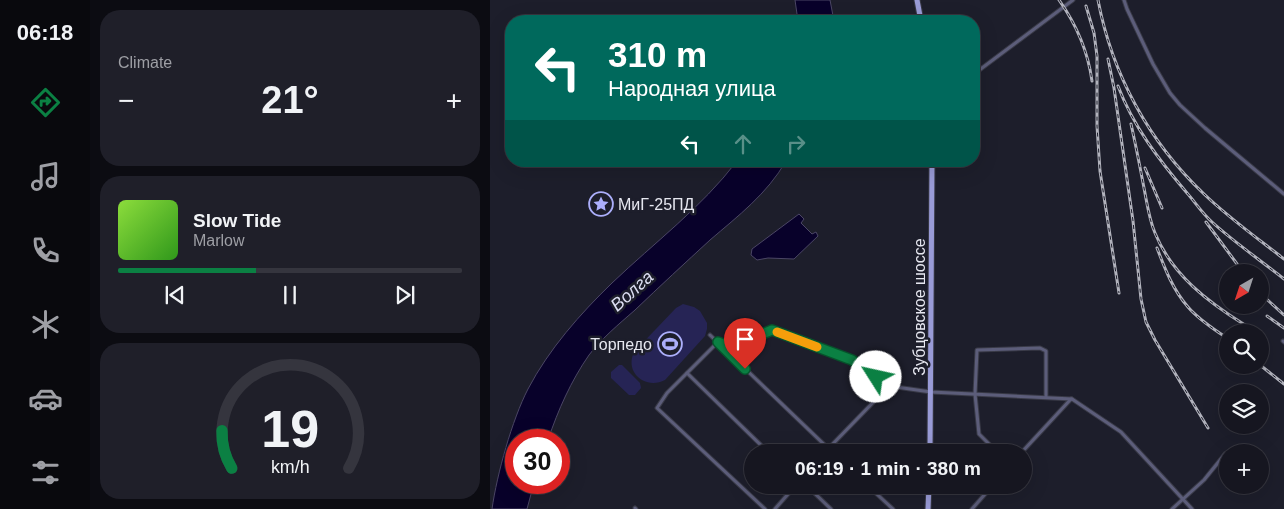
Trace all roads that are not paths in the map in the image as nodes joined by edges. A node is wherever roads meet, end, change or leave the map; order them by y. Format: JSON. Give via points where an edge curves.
{"nodes":[{"id":1,"x":917,"y":0,"type":"edge"},
{"id":2,"x":1073,"y":0,"type":"edge"},
{"id":3,"x":1124,"y":0,"type":"edge"},
{"id":4,"x":920,"y":15,"type":"edge"},
{"id":5,"x":980,"y":70,"type":"edge"},
{"id":6,"x":932,"y":167,"type":"edge"},
{"id":7,"x":1284,"y":194,"type":"edge"},
{"id":8,"x":710,"y":336,"type":"dead end"},
{"id":9,"x":718,"y":342,"type":"junction"},
{"id":10,"x":687,"y":373,"type":"junction"},
{"id":11,"x":888,"y":386,"type":"junction"},
{"id":12,"x":931,"y":392,"type":"junction"},
{"id":13,"x":975,"y":394,"type":"junction"},
{"id":14,"x":1046,"y":397,"type":"junction"},
{"id":15,"x":1072,"y":398,"type":"junction"},
{"id":16,"x":760,"y":444,"type":"edge"},
{"id":17,"x":821,"y":444,"type":"edge"},
{"id":18,"x":834,"y":444,"type":"edge"},
{"id":19,"x":930,"y":444,"type":"edge"},
{"id":20,"x":989,"y":444,"type":"edge"},
{"id":21,"x":1029,"y":444,"type":"edge"},
{"id":22,"x":1219,"y":461,"type":"edge"},
{"id":23,"x":788,"y":494,"type":"edge"},
{"id":24,"x":815,"y":494,"type":"edge"},
{"id":25,"x":877,"y":494,"type":"edge"},
{"id":26,"x":929,"y":494,"type":"edge"},
{"id":27,"x":985,"y":494,"type":"edge"},
{"id":28,"x":1181,"y":499,"type":"junction"},
{"id":29,"x":765,"y":509,"type":"edge"},
{"id":30,"x":775,"y":509,"type":"edge"},
{"id":31,"x":831,"y":509,"type":"edge"},
{"id":32,"x":893,"y":509,"type":"edge"},
{"id":33,"x":928,"y":509,"type":"edge"},
{"id":34,"x":972,"y":509,"type":"edge"},
{"id":35,"x":1172,"y":509,"type":"edge"},
{"id":36,"x":1192,"y":509,"type":"edge"}],
"edges":[{"from":1,"to":4,"type":"main road"},
{"from":2,"to":5,"type":"street"},
{"from":3,"to":7,"type":"street","via":[[1170,93]]},
{"from":6,"to":12,"type":"main road","name":"Зубцовское шоссе"},
{"from":8,"to":9,"type":"street"},
{"from":9,"to":10,"type":"street"},
{"from":9,"to":11,"type":"street","via":[[731,347],[772,330],[852,360]]},
{"from":9,"to":17,"type":"street"},
{"from":10,"to":16,"type":"street"},
{"from":10,"to":29,"type":"street","via":[[657,408]]},
{"from":11,"to":12,"type":"street"},
{"from":11,"to":18,"type":"street"},
{"from":12,"to":13,"type":"street"},
{"from":12,"to":19,"type":"main road","name":"Зубцовское шоссе"},
{"from":13,"to":14,"type":"street"},
{"from":13,"to":14,"type":"street","via":[[977,350],[1040,348],[1046,351]]},
{"from":13,"to":20,"type":"street","via":[[979,434]]},
{"from":14,"to":15,"type":"street"},
{"from":15,"to":21,"type":"street"},
{"from":15,"to":28,"type":"street","via":[[1121,432]]},
{"from":22,"to":28,"type":"street","via":[[1204,480]]},
{"from":23,"to":30,"type":"street"},
{"from":24,"to":31,"type":"street"},
{"from":25,"to":32,"type":"street"},
{"from":26,"to":33,"type":"main road"},
{"from":27,"to":34,"type":"street"},
{"from":28,"to":35,"type":"street"},
{"from":28,"to":36,"type":"street"}]}
